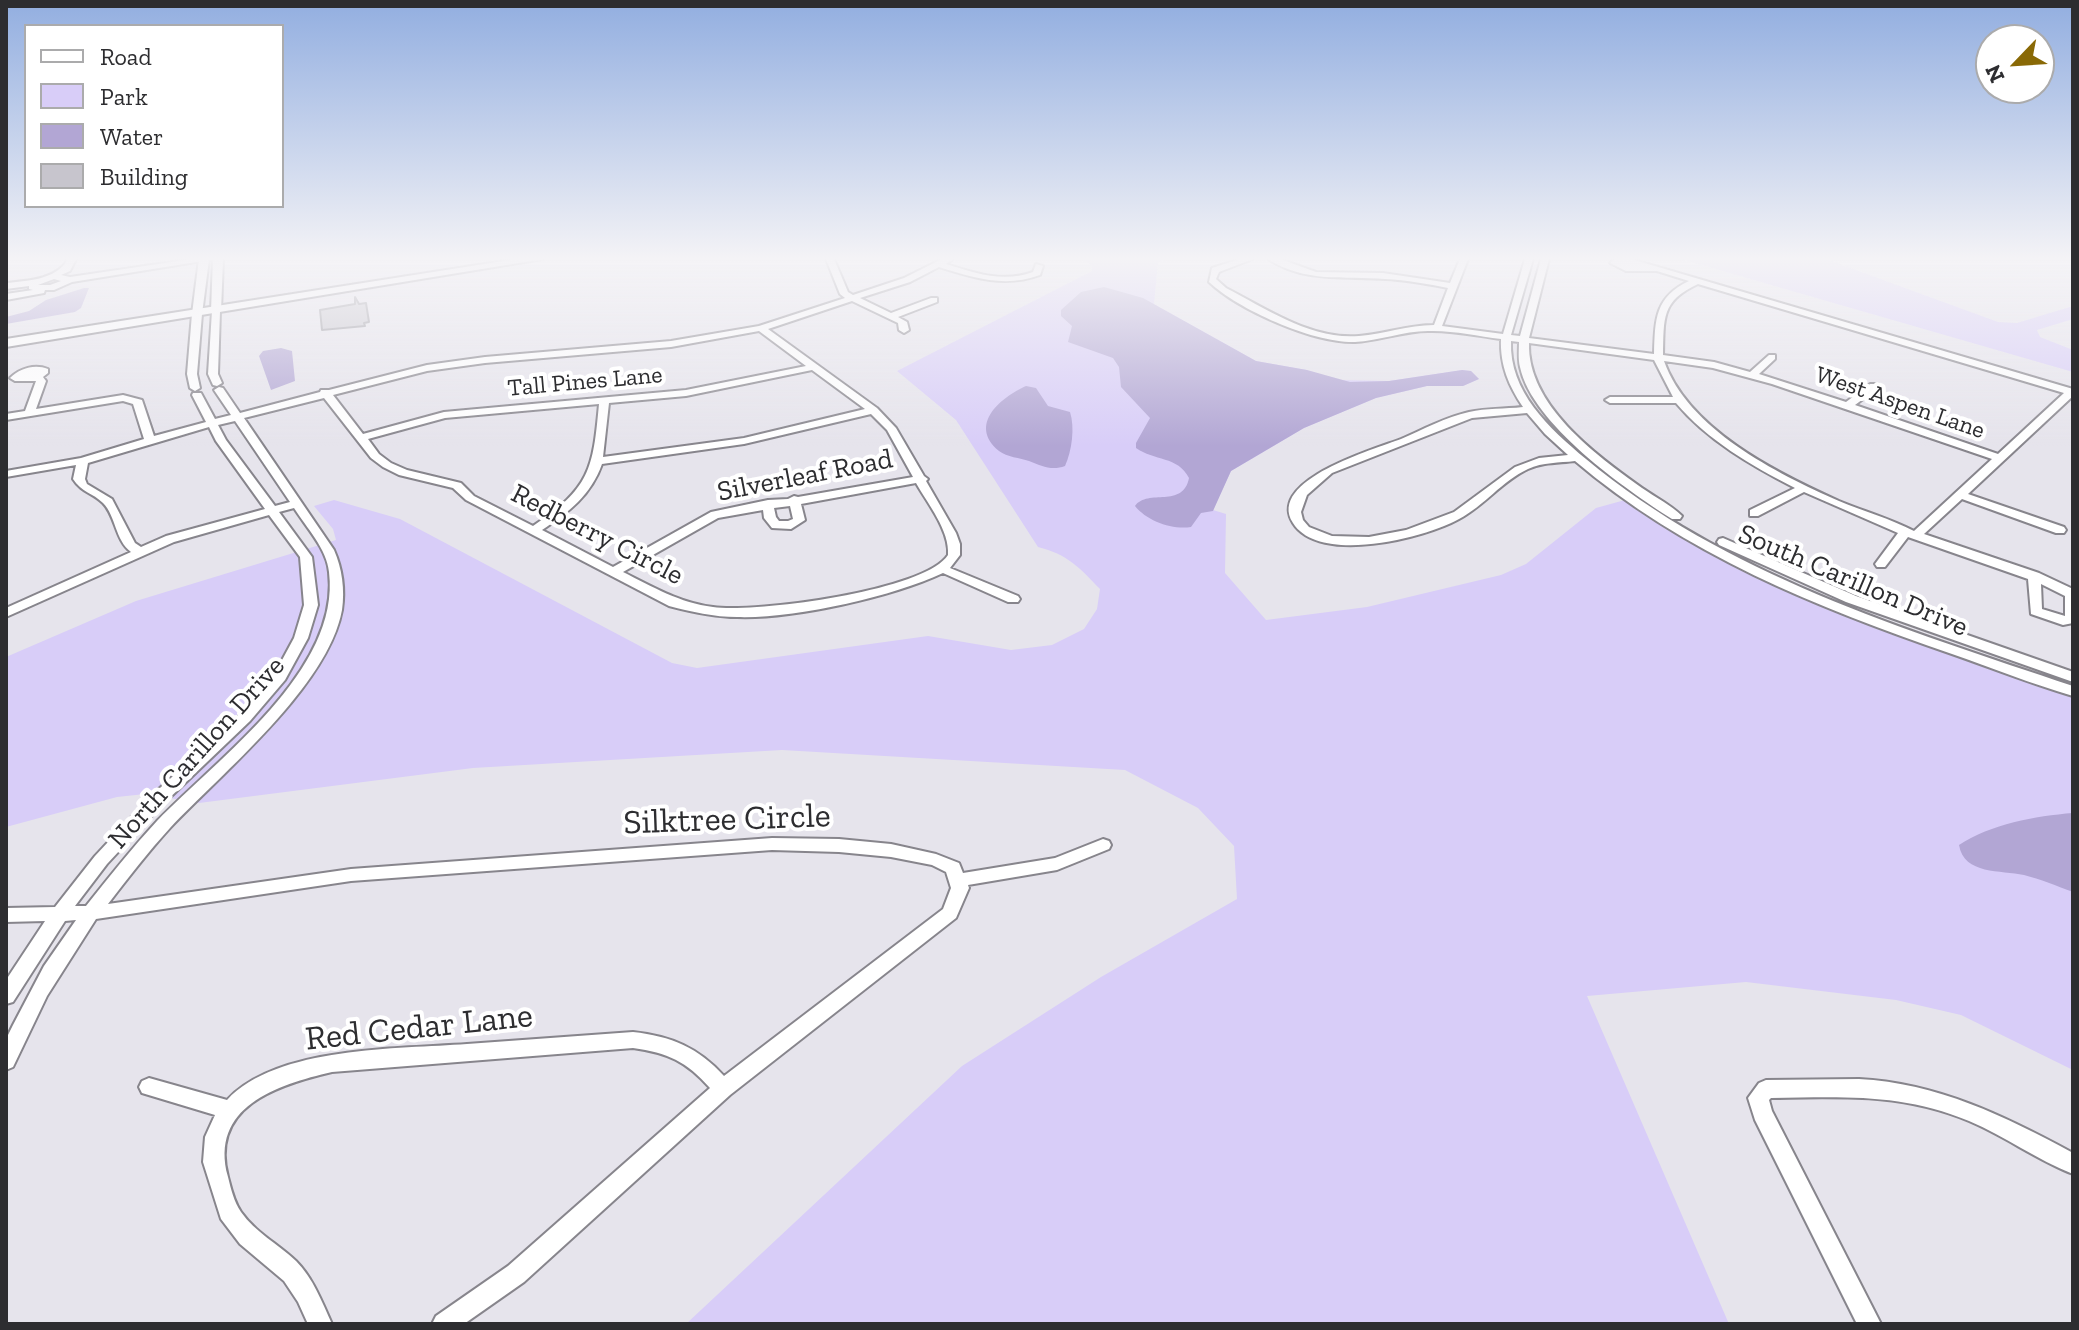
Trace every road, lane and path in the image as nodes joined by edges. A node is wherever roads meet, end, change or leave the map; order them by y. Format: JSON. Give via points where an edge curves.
{"nodes":[{"id":1,"x":112,"y":321,"type":"edge"},
{"id":2,"x":130,"y":321,"type":"edge"},
{"id":3,"x":197,"y":321,"type":"edge"},
{"id":4,"x":215,"y":321,"type":"edge"},
{"id":5,"x":783,"y":321,"type":"edge"},
{"id":6,"x":900,"y":321,"type":"edge"},
{"id":7,"x":1288,"y":321,"type":"edge"},
{"id":8,"x":1440,"y":321,"type":"edge"},
{"id":9,"x":1511,"y":321,"type":"edge"},
{"id":10,"x":1530,"y":321,"type":"edge"},
{"id":11,"x":1661,"y":321,"type":"edge"},
{"id":12,"x":1831,"y":321,"type":"edge"},
{"id":13,"x":761,"y":328,"type":"junction"},
{"id":14,"x":1437,"y":328,"type":"junction"},
{"id":15,"x":904,"y":330,"type":"dead end"},
{"id":16,"x":6,"y":336,"type":"edge"},
{"id":17,"x":1506,"y":338,"type":"junction"},
{"id":18,"x":1525,"y":340,"type":"junction"},
{"id":19,"x":6,"y":343,"type":"edge"},
{"id":20,"x":1658,"y":356,"type":"junction"},
{"id":21,"x":1772,"y":357,"type":"dead end"},
{"id":22,"x":814,"y":367,"type":"junction"},
{"id":23,"x":1752,"y":375,"type":"junction"},
{"id":24,"x":38,"y":377,"type":"dead end"},
{"id":25,"x":1874,"y":386,"type":"dead end"},
{"id":26,"x":325,"y":392,"type":"junction"},
{"id":27,"x":2072,"y":393,"type":"edge"},
{"id":28,"x":1610,"y":400,"type":"dead end"},
{"id":29,"x":1680,"y":400,"type":"junction"},
{"id":30,"x":604,"y":401,"type":"junction"},
{"id":31,"x":1848,"y":406,"type":"junction"},
{"id":32,"x":873,"y":410,"type":"junction"},
{"id":33,"x":1530,"y":410,"type":"junction"},
{"id":34,"x":29,"y":413,"type":"junction"},
{"id":35,"x":234,"y":416,"type":"junction"},
{"id":36,"x":6,"y":417,"type":"edge"},
{"id":37,"x":209,"y":423,"type":"junction"},
{"id":38,"x":361,"y":438,"type":"junction"},
{"id":39,"x":150,"y":440,"type":"junction"},
{"id":40,"x":1997,"y":457,"type":"junction"},
{"id":41,"x":1576,"y":458,"type":"junction"},
{"id":42,"x":83,"y":461,"type":"junction"},
{"id":43,"x":599,"y":461,"type":"junction"},
{"id":44,"x":6,"y":474,"type":"edge"},
{"id":45,"x":922,"y":479,"type":"junction"},
{"id":46,"x":1803,"y":488,"type":"junction"},
{"id":47,"x":1958,"y":494,"type":"junction"},
{"id":48,"x":794,"y":499,"type":"junction"},
{"id":49,"x":296,"y":504,"type":"junction"},
{"id":50,"x":768,"y":504,"type":"junction"},
{"id":51,"x":274,"y":511,"type":"junction"},
{"id":52,"x":1754,"y":513,"type":"dead end"},
{"id":53,"x":534,"y":530,"type":"junction"},
{"id":54,"x":2060,"y":530,"type":"dead end"},
{"id":55,"x":1911,"y":533,"type":"junction"},
{"id":56,"x":138,"y":551,"type":"junction"},
{"id":57,"x":1881,"y":564,"type":"dead end"},
{"id":58,"x":943,"y":569,"type":"junction"},
{"id":59,"x":615,"y":571,"type":"junction"},
{"id":60,"x":2034,"y":576,"type":"dead end"},
{"id":61,"x":1013,"y":599,"type":"dead end"},
{"id":62,"x":7,"y":610,"type":"edge"},
{"id":63,"x":2073,"y":677,"type":"edge"},
{"id":64,"x":2073,"y":691,"type":"edge"},
{"id":65,"x":1103,"y":845,"type":"dead end"},
{"id":66,"x":959,"y":880,"type":"junction"},
{"id":67,"x":60,"y":913,"type":"junction"},
{"id":68,"x":90,"y":913,"type":"junction"},
{"id":69,"x":6,"y":915,"type":"edge"},
{"id":70,"x":6,"y":996,"type":"edge"},
{"id":71,"x":6,"y":1061,"type":"edge"},
{"id":72,"x":149,"y":1087,"type":"dead end"},
{"id":73,"x":723,"y":1089,"type":"junction"},
{"id":74,"x":229,"y":1110,"type":"junction"},
{"id":75,"x":2073,"y":1164,"type":"edge"},
{"id":76,"x":320,"y":1324,"type":"edge"},
{"id":77,"x":444,"y":1324,"type":"edge"},
{"id":78,"x":1869,"y":1324,"type":"edge"}],
"edges":[{"from":1,"to":16,"type":"main road"},
{"from":2,"to":19,"type":"main road"},
{"from":3,"to":37,"type":"street","name":"North Carillon Drive","via":[[192,374]]},
{"from":4,"to":35,"type":"street","name":"North Carillon Drive","via":[[213,374]]},
{"from":5,"to":13,"type":"street"},
{"from":6,"to":15,"type":"street"},
{"from":7,"to":14,"type":"street","name":"West Aspen Lane","via":[[1313,333],[1354,340]]},
{"from":8,"to":14,"type":"street"},
{"from":9,"to":17,"type":"street","name":"South Carillon Drive"},
{"from":10,"to":18,"type":"street","name":"South Carillon Drive"},
{"from":11,"to":20,"type":"street"},
{"from":12,"to":27,"type":"street"},
{"from":13,"to":22,"type":"street"},
{"from":13,"to":26,"type":"street","via":[[671,344],[456,363]]},
{"from":14,"to":17,"type":"street","name":"West Aspen Lane"},
{"from":17,"to":18,"type":"street","name":"West Aspen Lane"},
{"from":17,"to":33,"type":"street","name":"South Carillon Drive","via":[[1508,370]]},
{"from":18,"to":20,"type":"street","name":"West Aspen Lane"},
{"from":18,"to":63,"type":"street","name":"South Carillon Drive","via":[[1525,369],[1540,397],[1592,454],[1662,508],[1797,576]]},
{"from":20,"to":23,"type":"street","name":"West Aspen Lane"},
{"from":20,"to":29,"type":"street","via":[[1666,381]]},
{"from":21,"to":23,"type":"street"},
{"from":22,"to":30,"type":"street","name":"Tall Pines Lane","via":[[721,387]]},
{"from":22,"to":32,"type":"street"},
{"from":23,"to":31,"type":"street","name":"West Aspen Lane"},
{"from":24,"to":34,"type":"street"},
{"from":25,"to":31,"type":"street"},
{"from":26,"to":35,"type":"street"},
{"from":26,"to":38,"type":"street","name":"Redberry Circle"},
{"from":27,"to":40,"type":"street"},
{"from":28,"to":29,"type":"street"},
{"from":29,"to":46,"type":"street","via":[[1714,434]]},
{"from":30,"to":38,"type":"street","name":"Tall Pines Lane","via":[[444,415]]},
{"from":30,"to":43,"type":"street"},
{"from":31,"to":40,"type":"street","name":"West Aspen Lane"},
{"from":32,"to":43,"type":"street","via":[[744,441]]},
{"from":32,"to":45,"type":"street","via":[[891,428]]},
{"from":33,"to":41,"type":"street","name":"South Carillon Drive"},
{"from":33,"to":41,"type":"street","via":[[1470,415],[1328,471],[1309,484],[1294,518],[1316,536],[1349,542],[1420,530],[1458,515],[1531,463]]},
{"from":34,"to":36,"type":"street"},
{"from":34,"to":39,"type":"street","via":[[133,399]]},
{"from":35,"to":37,"type":"street"},
{"from":35,"to":49,"type":"street","name":"North Carillon Drive"},
{"from":37,"to":39,"type":"street"},
{"from":37,"to":51,"type":"street","name":"North Carillon Drive"},
{"from":38,"to":53,"type":"street","name":"Redberry Circle","via":[[387,465],[457,485],[470,498]]},
{"from":39,"to":42,"type":"street"},
{"from":40,"to":47,"type":"street"},
{"from":41,"to":64,"type":"street","name":"South Carillon Drive","via":[[1649,511],[1742,563],[1884,625]]},
{"from":42,"to":44,"type":"street"},
{"from":42,"to":56,"type":"street","via":[[83,486],[108,501]]},
{"from":43,"to":53,"type":"street","via":[[590,486],[577,500]]},
{"from":45,"to":48,"type":"street","name":"Silverleaf Road"},
{"from":45,"to":58,"type":"street","via":[[955,548]]},
{"from":46,"to":52,"type":"street"},
{"from":46,"to":55,"type":"street"},
{"from":47,"to":54,"type":"street"},
{"from":47,"to":55,"type":"street"},
{"from":48,"to":50,"type":"street","name":"Silverleaf Road"},
{"from":48,"to":50,"type":"street","via":[[799,520],[791,525],[776,525]]},
{"from":49,"to":51,"type":"street"},
{"from":49,"to":68,"type":"street","name":"North Carillon Drive","via":[[328,550],[337,574],[336,601],[309,669],[283,705],[142,848]]},
{"from":50,"to":59,"type":"street","name":"Silverleaf Road","via":[[715,515]]},
{"from":51,"to":56,"type":"street"},
{"from":51,"to":67,"type":"street","name":"North Carillon Drive","via":[[306,557],[311,605],[301,638],[280,677],[245,718],[155,802]]},
{"from":53,"to":59,"type":"street","name":"Redberry Circle"},
{"from":55,"to":57,"type":"street"},
{"from":55,"to":60,"type":"street"},
{"from":56,"to":62,"type":"street"},
{"from":58,"to":59,"type":"street","name":"Redberry Circle","via":[[901,586],[754,613],[674,603]]},
{"from":58,"to":61,"type":"street"},
{"from":65,"to":66,"type":"street","via":[[1057,864]]},
{"from":66,"to":68,"type":"street","name":"Silktree Circle","via":[[953,868],[926,856],[772,844],[351,875]]},
{"from":66,"to":73,"type":"street","via":[[950,913]]},
{"from":67,"to":68,"type":"street","name":"Silktree Circle"},
{"from":67,"to":69,"type":"street","name":"Silktree Circle"},
{"from":67,"to":70,"type":"street","name":"North Carillon Drive"},
{"from":68,"to":71,"type":"street","name":"North Carillon Drive","via":[[39,991]]},
{"from":72,"to":74,"type":"street"},
{"from":73,"to":74,"type":"street","name":"Red Cedar Lane","via":[[687,1054],[633,1040],[332,1063],[265,1085]]},
{"from":73,"to":77,"type":"street","via":[[516,1274]]},
{"from":74,"to":76,"type":"street","name":"Red Cedar Lane","via":[[211,1150],[212,1169],[232,1220],[287,1268],[306,1291]]},
{"from":75,"to":78,"type":"street","via":[[1987,1119],[1912,1093],[1766,1089],[1758,1098],[1762,1113]]}]}
